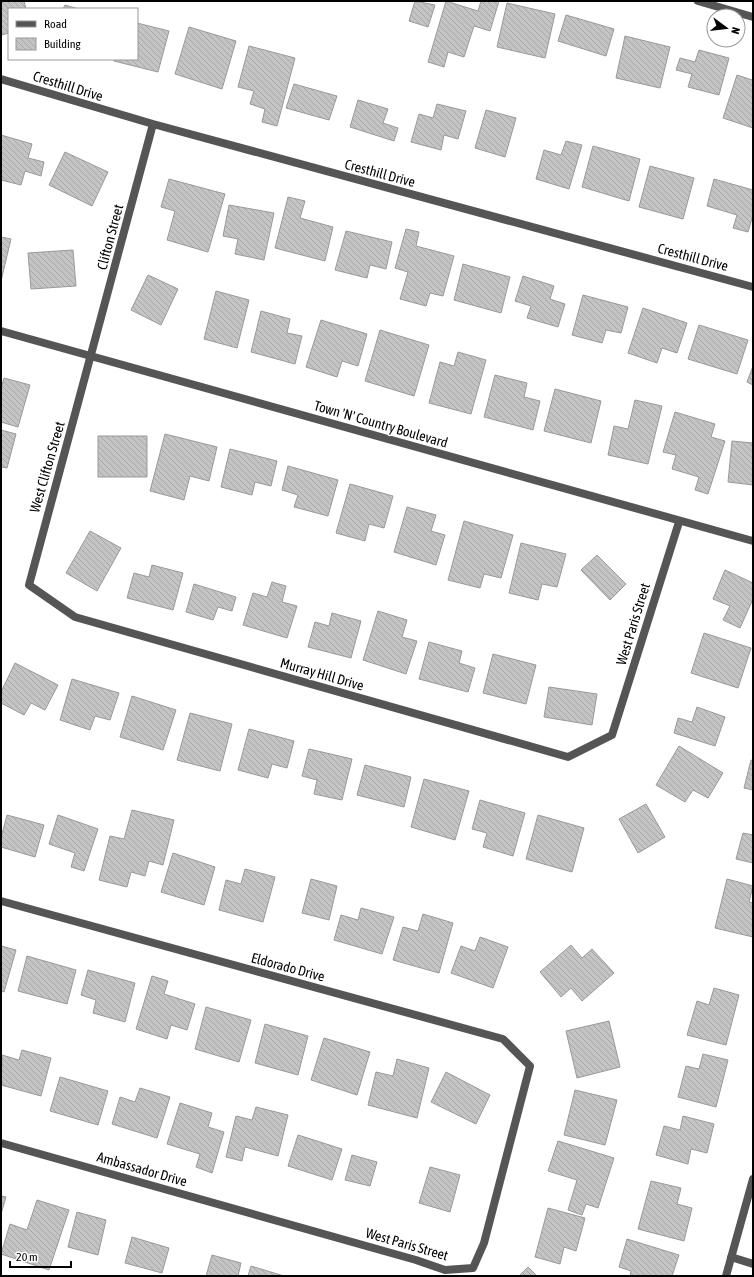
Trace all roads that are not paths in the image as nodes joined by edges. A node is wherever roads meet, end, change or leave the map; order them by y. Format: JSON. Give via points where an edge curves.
{"nodes":[{"id":1,"x":698,"y":1,"type":"edge"},
{"id":2,"x":753,"y":17,"type":"edge"},
{"id":3,"x":1,"y":79,"type":"edge"},
{"id":4,"x":153,"y":124,"type":"junction"},
{"id":5,"x":753,"y":287,"type":"edge"},
{"id":6,"x":1,"y":331,"type":"edge"},
{"id":7,"x":92,"y":355,"type":"junction"},
{"id":8,"x":679,"y":522,"type":"junction"},
{"id":9,"x":753,"y":541,"type":"edge"},
{"id":10,"x":29,"y":585,"type":"joint"},
{"id":11,"x":612,"y":735,"type":"joint"},
{"id":12,"x":1,"y":901,"type":"edge"},
{"id":13,"x":522,"y":1095,"type":"joint"},
{"id":14,"x":1,"y":1143,"type":"edge"},
{"id":15,"x":753,"y":1179,"type":"edge"},
{"id":16,"x":277,"y":1220,"type":"joint"},
{"id":17,"x":731,"y":1257,"type":"junction"},
{"id":18,"x":753,"y":1264,"type":"edge"},
{"id":19,"x":726,"y":1276,"type":"edge"}],
"edges":[{"from":1,"to":2,"type":"street"},
{"from":3,"to":4,"type":"street","name":"Cresthill Drive"},
{"from":4,"to":5,"type":"street","name":"Cresthill Drive"},
{"from":4,"to":7,"type":"street","name":"Clifton Street"},
{"from":6,"to":7,"type":"street","name":"Town 'N' Country Boulevard"},
{"from":7,"to":8,"type":"street","name":"Town 'N' Country Boulevard"},
{"from":7,"to":10,"type":"street","name":"West Clifton Street"},
{"from":8,"to":9,"type":"street","name":"Town 'N' Country Boulevard"},
{"from":8,"to":11,"type":"street","name":"West Paris Street"},
{"from":10,"to":11,"type":"street","name":"Murray Hill Drive","via":[[75,617],[568,757]]},
{"from":12,"to":13,"type":"street","name":"Eldorado Drive","via":[[502,1039],[530,1066]]},
{"from":13,"to":16,"type":"street","name":"West Paris Street","via":[[484,1243],[473,1268],[445,1270]]},
{"from":14,"to":16,"type":"street","name":"Ambassador Drive"},
{"from":15,"to":17,"type":"street"},
{"from":17,"to":18,"type":"street"},
{"from":17,"to":19,"type":"street"}]}
